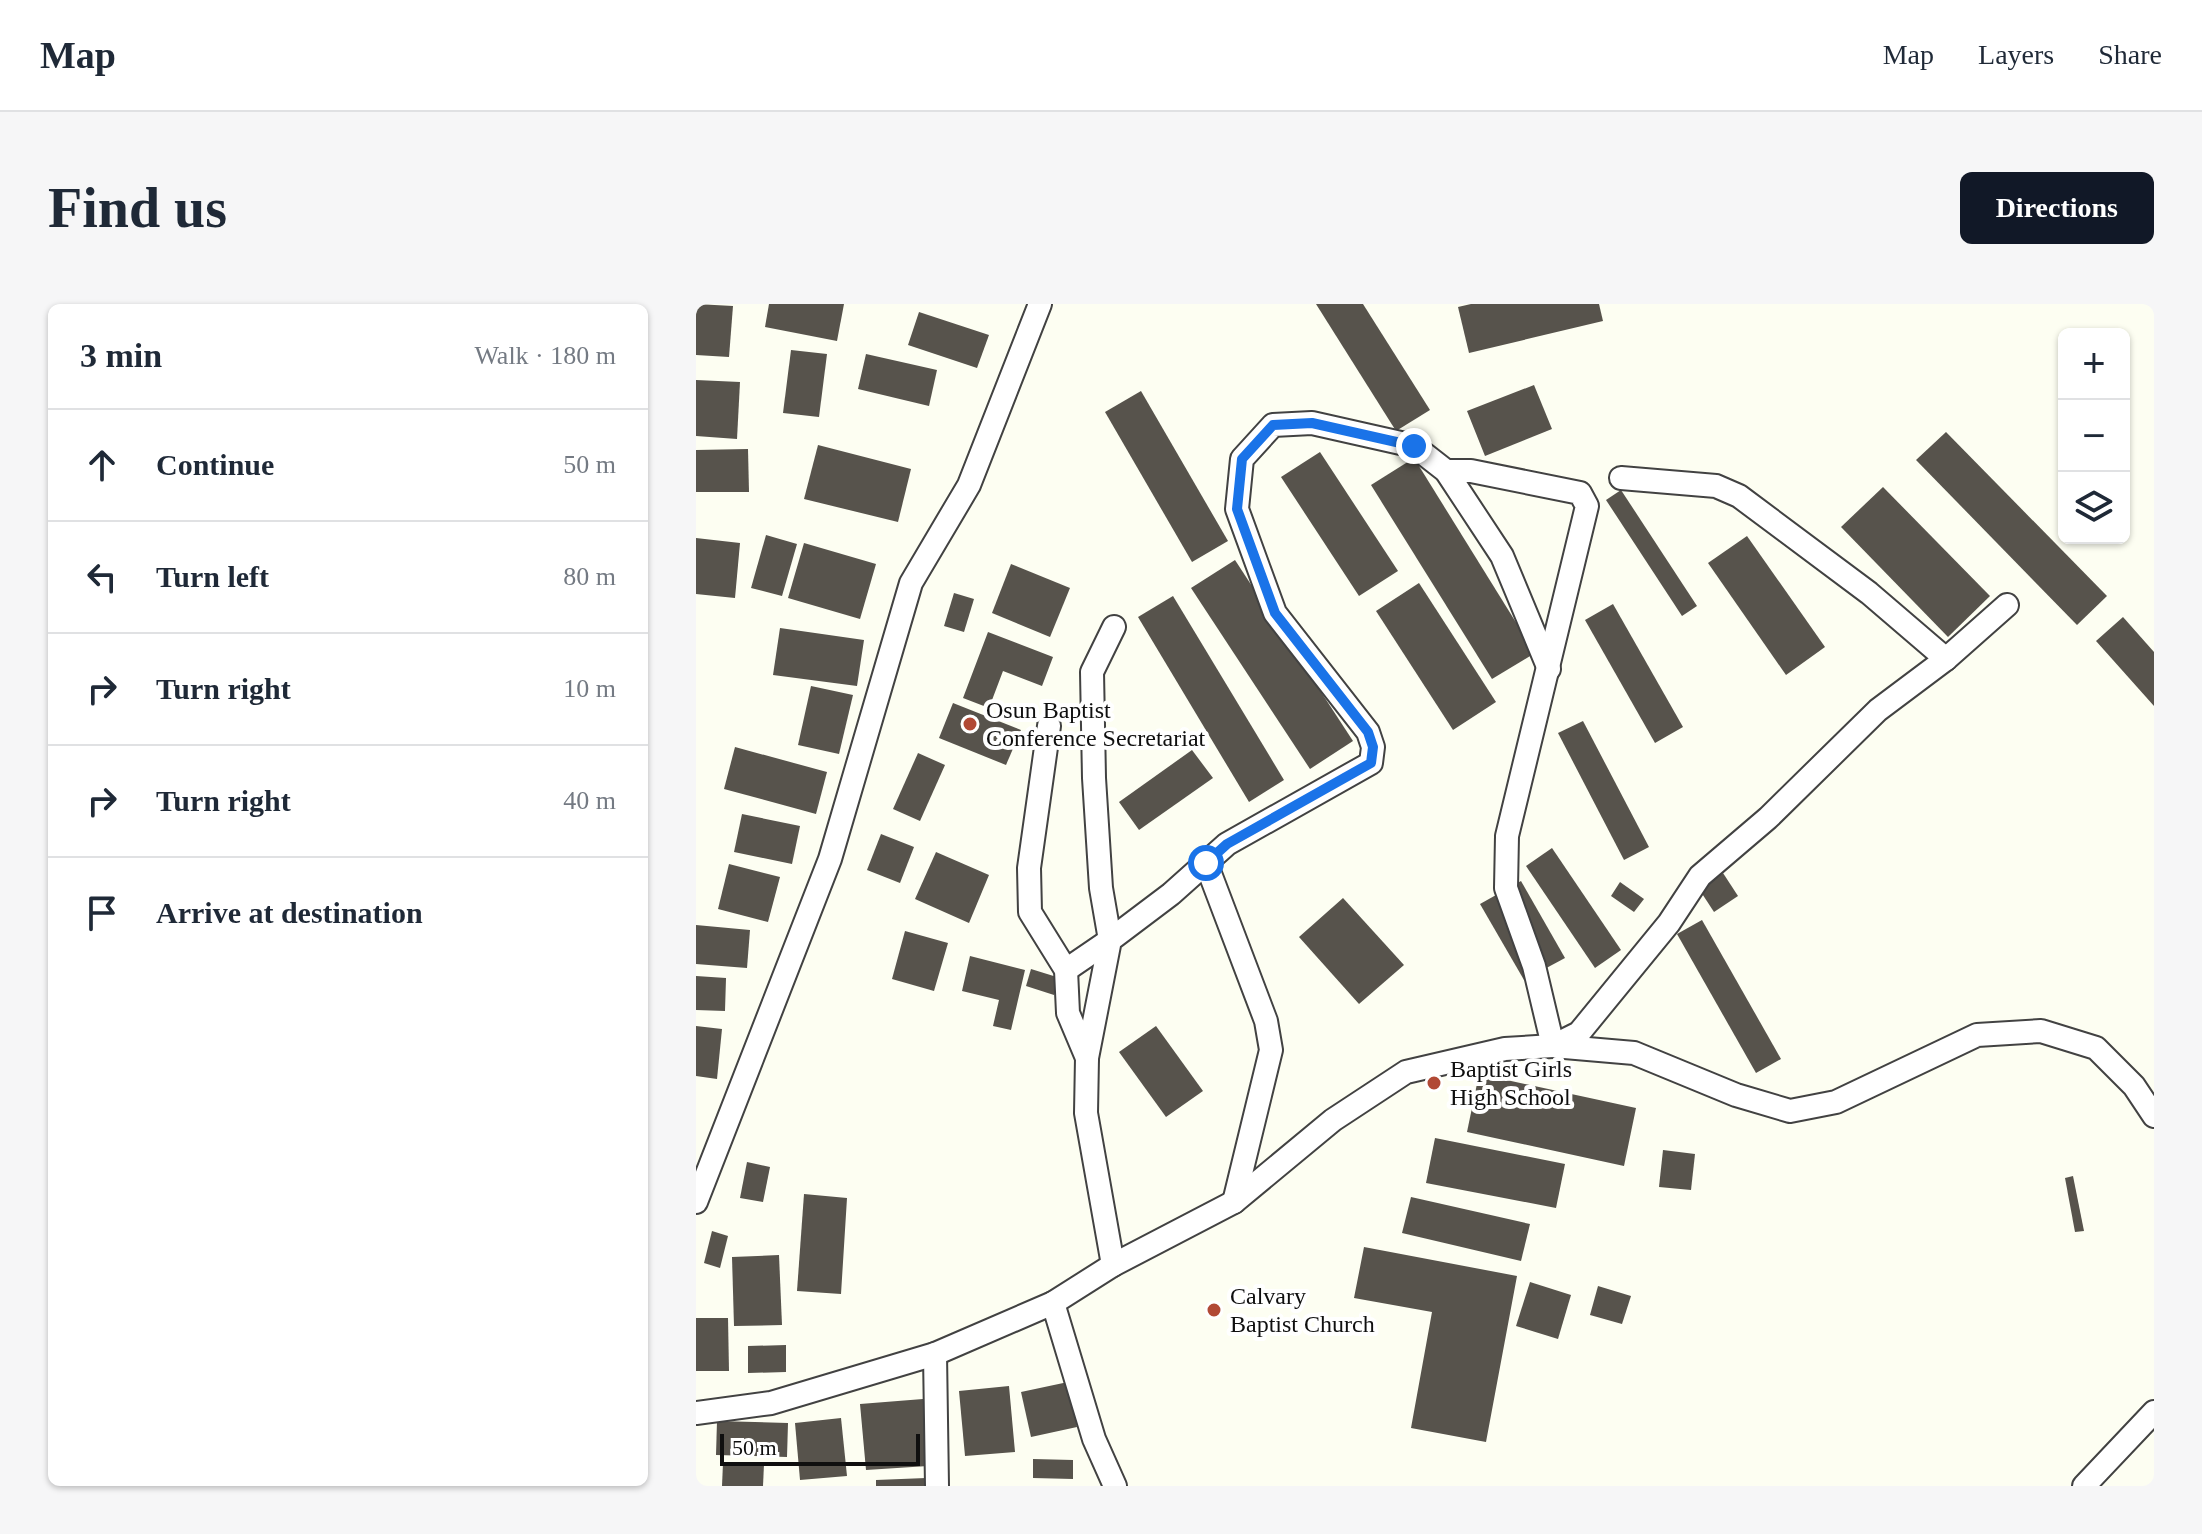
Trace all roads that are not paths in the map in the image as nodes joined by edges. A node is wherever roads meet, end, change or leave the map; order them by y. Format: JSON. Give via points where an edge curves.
{"nodes":[{"id":1,"x":1040,"y":304,"type":"edge"},
{"id":2,"x":1446,"y":471,"type":"junction"},
{"id":3,"x":1621,"y":478,"type":"dead end"},
{"id":4,"x":2007,"y":605,"type":"dead end"},
{"id":5,"x":1114,"y":627,"type":"dead end"},
{"id":6,"x":1946,"y":659,"type":"junction"},
{"id":7,"x":1549,"y":669,"type":"junction"},
{"id":8,"x":1049,"y":726,"type":"dead end"},
{"id":9,"x":1206,"y":863,"type":"junction"},
{"id":10,"x":1110,"y":940,"type":"junction"},
{"id":11,"x":1066,"y":970,"type":"junction"},
{"id":12,"x":1553,"y":1046,"type":"junction"},
{"id":13,"x":1087,"y":1058,"type":"junction"},
{"id":14,"x":2154,"y":1116,"type":"edge"},
{"id":15,"x":696,"y":1202,"type":"edge"},
{"id":16,"x":1234,"y":1202,"type":"junction"},
{"id":17,"x":1113,"y":1265,"type":"junction"},
{"id":18,"x":1053,"y":1303,"type":"junction"},
{"id":19,"x":935,"y":1354,"type":"junction"},
{"id":20,"x":2154,"y":1412,"type":"edge"},
{"id":21,"x":696,"y":1413,"type":"edge"},
{"id":22,"x":937,"y":1486,"type":"edge"},
{"id":23,"x":1115,"y":1486,"type":"edge"},
{"id":24,"x":2084,"y":1486,"type":"edge"}],
"edges":[{"from":1,"to":15,"type":"street","via":[[969,485],[911,583],[830,859]]},
{"from":2,"to":7,"type":"street","via":[[1502,556]]},
{"from":2,"to":7,"type":"street","via":[[1471,471],[1580,493],[1585,499]]},
{"from":2,"to":9,"type":"street","via":[[1414,446],[1312,423],[1273,425],[1242,459],[1237,509],[1275,613],[1368,732],[1373,747],[1371,763],[1227,844]]},
{"from":3,"to":6,"type":"street","via":[[1728,490],[1869,593]]},
{"from":4,"to":6,"type":"street"},
{"from":5,"to":10,"type":"street","via":[[1092,672],[1101,888]]},
{"from":6,"to":12,"type":"street","via":[[1878,710],[1700,876],[1607,1002],[1579,1033]]},
{"from":7,"to":12,"type":"street","via":[[1507,836],[1506,888],[1534,966]]},
{"from":8,"to":11,"type":"street","via":[[1029,868],[1030,912]]},
{"from":9,"to":10,"type":"street"},
{"from":9,"to":16,"type":"street","via":[[1266,1021],[1271,1050]]},
{"from":10,"to":11,"type":"street"},
{"from":10,"to":13,"type":"street"},
{"from":11,"to":13,"type":"street","via":[[1068,1013]]},
{"from":12,"to":14,"type":"street","via":[[1634,1053],[1790,1111],[1836,1102],[1977,1035],[2041,1031],[2096,1048],[2134,1086]]},
{"from":12,"to":16,"type":"street","via":[[1505,1049],[1406,1072],[1333,1120]]},
{"from":13,"to":17,"type":"street","via":[[1086,1113]]},
{"from":16,"to":17,"type":"street"},
{"from":17,"to":18,"type":"street"},
{"from":18,"to":19,"type":"street"},
{"from":18,"to":23,"type":"street","via":[[1094,1439]]},
{"from":19,"to":21,"type":"street","via":[[771,1403]]},
{"from":19,"to":22,"type":"street"},
{"from":20,"to":24,"type":"street"}]}
